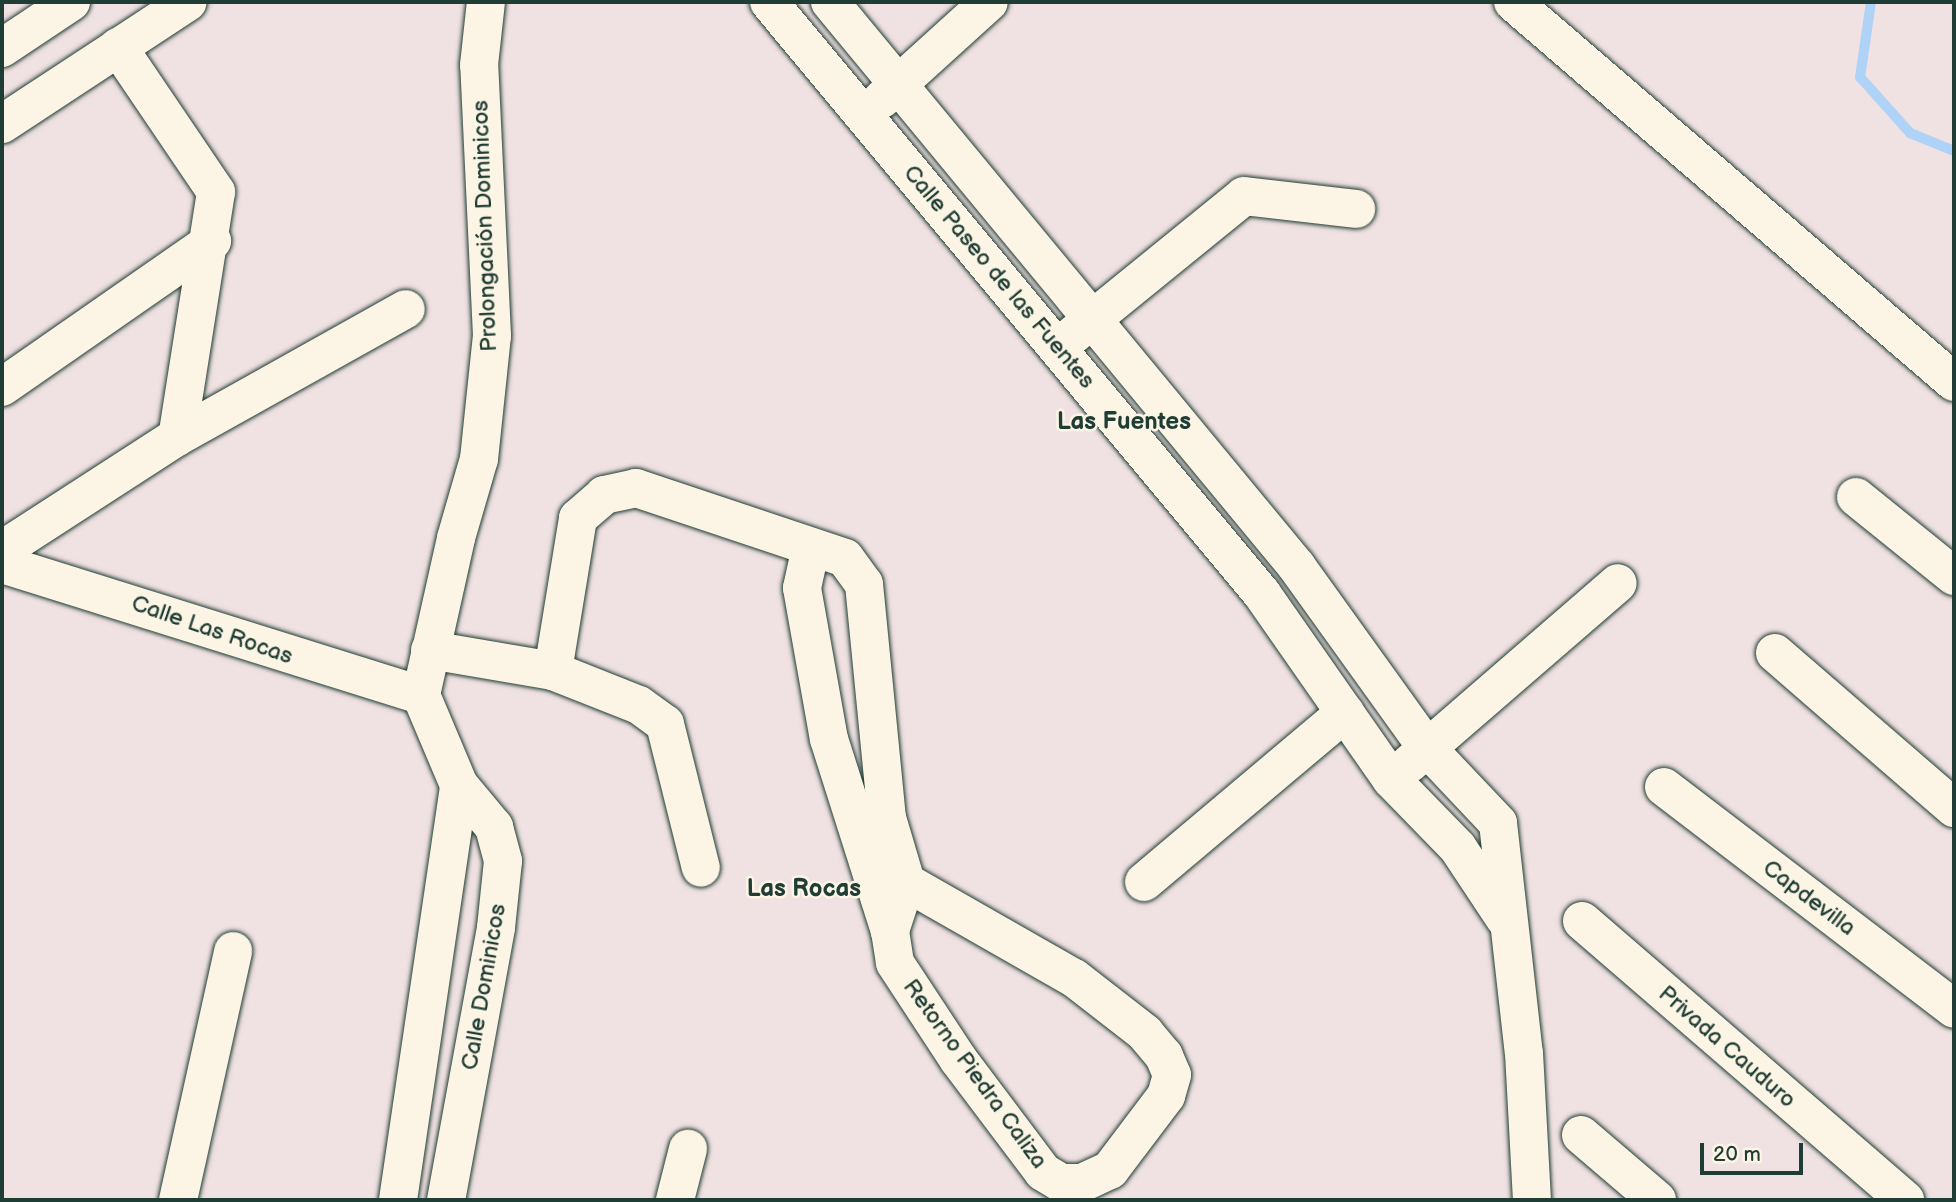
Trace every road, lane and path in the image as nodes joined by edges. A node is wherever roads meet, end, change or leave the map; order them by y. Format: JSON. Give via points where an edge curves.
{"nodes":[{"id":1,"x":188,"y":2,"type":"edge"},
{"id":2,"x":486,"y":2,"type":"edge"},
{"id":3,"x":769,"y":2,"type":"edge"},
{"id":4,"x":830,"y":2,"type":"edge"},
{"id":5,"x":989,"y":2,"type":"edge"},
{"id":6,"x":1513,"y":2,"type":"edge"},
{"id":7,"x":68,"y":3,"type":"edge"},
{"id":8,"x":118,"y":47,"type":"junction"},
{"id":9,"x":2,"y":48,"type":"edge"},
{"id":10,"x":903,"y":85,"type":"junction"},
{"id":11,"x":863,"y":112,"type":"junction"},
{"id":12,"x":2,"y":124,"type":"edge"},
{"id":13,"x":1356,"y":209,"type":"dead end"},
{"id":14,"x":212,"y":241,"type":"junction"},
{"id":15,"x":406,"y":309,"type":"dead end"},
{"id":16,"x":1093,"y":320,"type":"junction"},
{"id":17,"x":1058,"y":347,"type":"junction"},
{"id":18,"x":1954,"y":382,"type":"edge"},
{"id":19,"x":2,"y":387,"type":"edge"},
{"id":20,"x":177,"y":437,"type":"junction"},
{"id":21,"x":1856,"y":497,"type":"dead end"},
{"id":22,"x":811,"y":547,"type":"junction"},
{"id":23,"x":2,"y":550,"type":"edge"},
{"id":24,"x":2,"y":564,"type":"edge"},
{"id":25,"x":1297,"y":567,"type":"junction"},
{"id":26,"x":1954,"y":576,"type":"edge"},
{"id":27,"x":1618,"y":583,"type":"dead end"},
{"id":28,"x":1262,"y":594,"type":"junction"},
{"id":29,"x":430,"y":650,"type":"junction"},
{"id":30,"x":1775,"y":653,"type":"dead end"},
{"id":31,"x":553,"y":671,"type":"junction"},
{"id":32,"x":421,"y":695,"type":"junction"},
{"id":33,"x":1345,"y":713,"type":"junction"},
{"id":34,"x":1428,"y":749,"type":"junction"},
{"id":35,"x":1391,"y":779,"type":"junction"},
{"id":36,"x":458,"y":785,"type":"junction"},
{"id":37,"x":1664,"y":787,"type":"dead end"},
{"id":38,"x":1954,"y":808,"type":"edge"},
{"id":39,"x":701,"y":868,"type":"dead end"},
{"id":40,"x":1144,"y":882,"type":"dead end"},
{"id":41,"x":906,"y":883,"type":"junction"},
{"id":42,"x":1506,"y":921,"type":"junction"},
{"id":43,"x":1582,"y":922,"type":"dead end"},
{"id":44,"x":890,"y":931,"type":"junction"},
{"id":45,"x":233,"y":951,"type":"dead end"},
{"id":46,"x":1954,"y":1009,"type":"edge"},
{"id":47,"x":1581,"y":1135,"type":"dead end"},
{"id":48,"x":688,"y":1149,"type":"dead end"},
{"id":49,"x":178,"y":1200,"type":"edge"},
{"id":50,"x":398,"y":1200,"type":"edge"},
{"id":51,"x":446,"y":1200,"type":"edge"},
{"id":52,"x":675,"y":1200,"type":"edge"},
{"id":53,"x":1532,"y":1200,"type":"edge"},
{"id":54,"x":1657,"y":1200,"type":"edge"},
{"id":55,"x":1905,"y":1200,"type":"edge"}],
"edges":[{"from":1,"to":8,"type":"street"},
{"from":2,"to":29,"type":"street","name":"Prolongación Dominicos","via":[[479,65],[492,336],[479,459]]},
{"from":3,"to":11,"type":"street","name":"Calle Paseo de las Fuentes"},
{"from":4,"to":10,"type":"street","name":"Calle Paseo de las Fuentes"},
{"from":5,"to":10,"type":"street"},
{"from":6,"to":18,"type":"street"},
{"from":7,"to":9,"type":"street"},
{"from":8,"to":12,"type":"street"},
{"from":8,"to":14,"type":"street","via":[[216,192]]},
{"from":10,"to":11,"type":"street"},
{"from":10,"to":16,"type":"street","name":"Calle Paseo de las Fuentes"},
{"from":11,"to":17,"type":"street","name":"Calle Paseo de las Fuentes"},
{"from":13,"to":16,"type":"street","via":[[1244,196]]},
{"from":14,"to":19,"type":"street"},
{"from":14,"to":20,"type":"street"},
{"from":15,"to":20,"type":"street"},
{"from":16,"to":17,"type":"street"},
{"from":16,"to":25,"type":"street","name":"Calle Paseo de las Fuentes"},
{"from":17,"to":28,"type":"street","name":"Calle Paseo de las Fuentes"},
{"from":20,"to":23,"type":"street"},
{"from":21,"to":26,"type":"street"},
{"from":22,"to":31,"type":"street","via":[[636,488],[604,495],[578,518]]},
{"from":22,"to":41,"type":"street","via":[[845,558],[864,583],[887,818]]},
{"from":22,"to":44,"type":"street","via":[[802,587],[829,739]]},
{"from":24,"to":32,"type":"street","name":"Calle Las Rocas"},
{"from":25,"to":28,"type":"street"},
{"from":25,"to":34,"type":"street","name":"Calle Paseo de las Fuentes"},
{"from":27,"to":34,"type":"street"},
{"from":28,"to":33,"type":"street","name":"Calle Paseo de las Fuentes"},
{"from":29,"to":31,"type":"street"},
{"from":29,"to":32,"type":"street","name":"Prolongación Dominicos"},
{"from":30,"to":38,"type":"street"},
{"from":31,"to":39,"type":"street","via":[[639,705],[664,724]]},
{"from":32,"to":36,"type":"street","name":"Calle Dominicos"},
{"from":33,"to":35,"type":"street","name":"Calle Paseo de las Fuentes"},
{"from":33,"to":40,"type":"street"},
{"from":34,"to":35,"type":"street"},
{"from":34,"to":42,"type":"street","name":"Calle Paseo de las Fuentes","via":[[1498,823]]},
{"from":35,"to":42,"type":"street","name":"Calle Paseo de las Fuentes","via":[[1458,848]]},
{"from":36,"to":50,"type":"street"},
{"from":36,"to":51,"type":"street","name":"Calle Dominicos","via":[[494,827],[503,861],[496,928]]},
{"from":37,"to":46,"type":"street","name":"Capdevilla"},
{"from":41,"to":44,"type":"street","name":"Retorno Piedra Caliza"},
{"from":41,"to":44,"type":"street","name":"Retorno Piedra Caliza","via":[[1074,978],[1145,1033],[1164,1056],[1172,1075],[1166,1096],[1110,1170],[1082,1183],[1061,1183],[1043,1172],[958,1059],[895,963]]},
{"from":42,"to":53,"type":"street","name":"Calle Paseo de las Fuentes","via":[[1524,1054]]},
{"from":43,"to":55,"type":"street","name":"Privada Cauduro"},
{"from":45,"to":49,"type":"street"},
{"from":47,"to":54,"type":"street"},
{"from":48,"to":52,"type":"street"}]}
